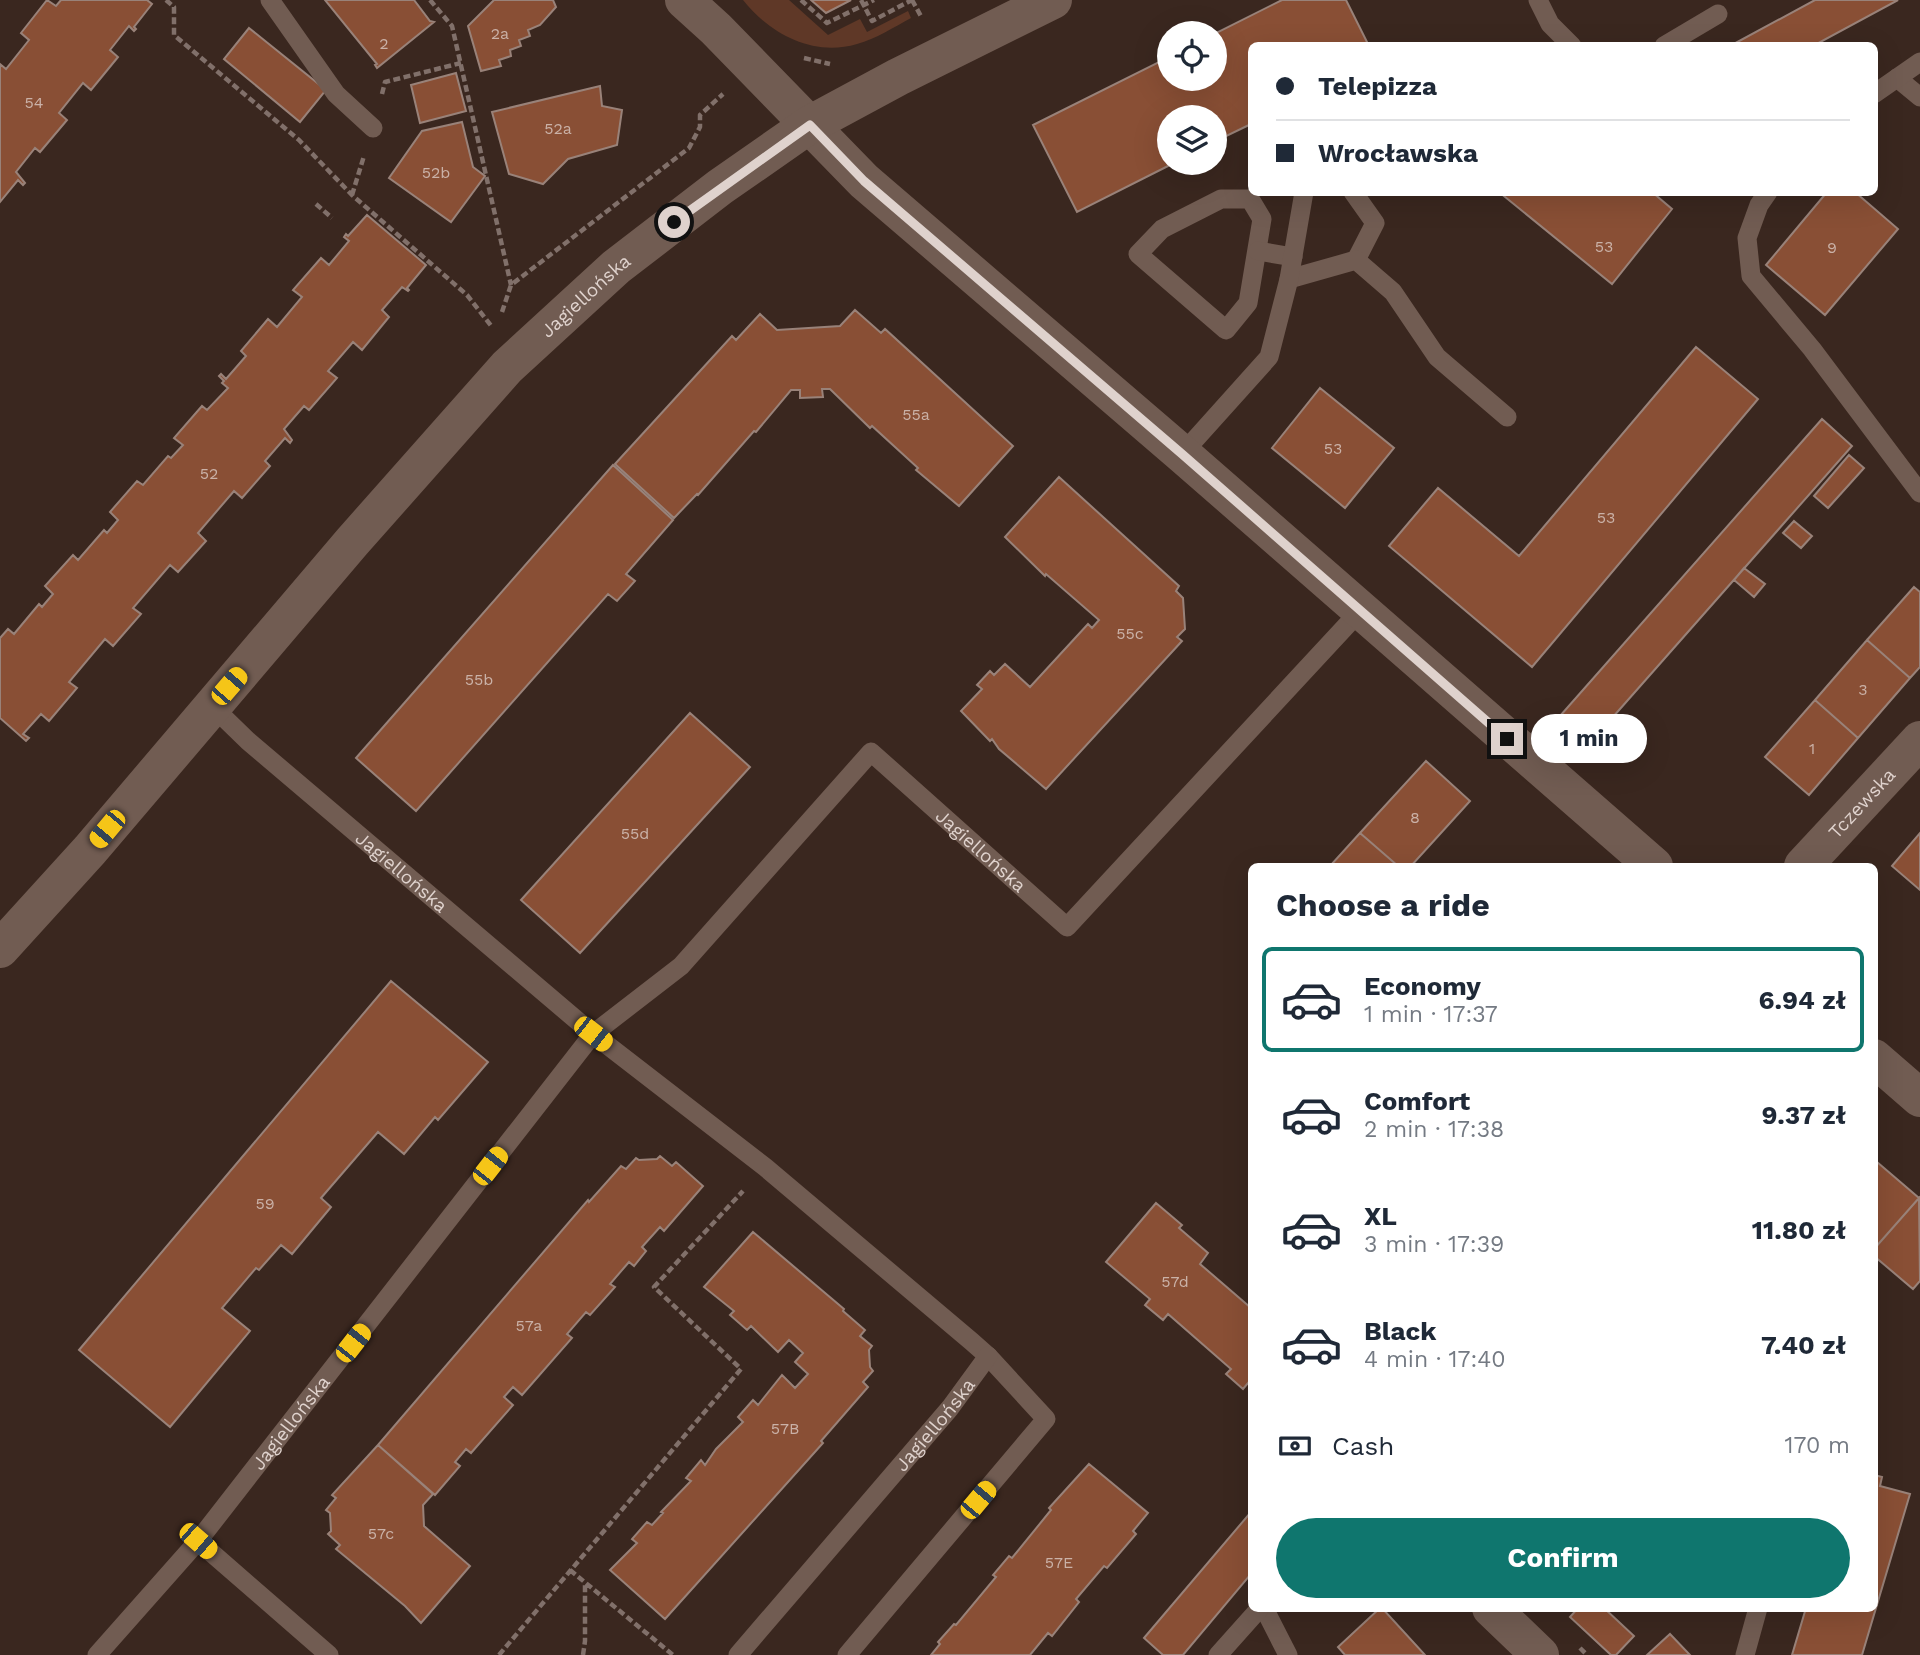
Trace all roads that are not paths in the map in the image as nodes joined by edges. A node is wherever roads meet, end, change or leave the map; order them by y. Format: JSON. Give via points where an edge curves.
{"nodes":[{"id":1,"x":270,"y":0,"type":"edge"},
{"id":2,"x":684,"y":0,"type":"edge"},
{"id":3,"x":1053,"y":0,"type":"edge"},
{"id":4,"x":1538,"y":0,"type":"edge"},
{"id":5,"x":1718,"y":14,"type":"dead end"},
{"id":6,"x":1568,"y":42,"type":"edge"},
{"id":7,"x":1671,"y":42,"type":"edge"},
{"id":8,"x":1920,"y":62,"type":"edge"},
{"id":9,"x":1898,"y":78,"type":"junction"},
{"id":10,"x":1878,"y":91,"type":"edge"},
{"id":11,"x":1920,"y":97,"type":"edge"},
{"id":12,"x":810,"y":125,"type":"junction"},
{"id":13,"x":373,"y":128,"type":"dead end"},
{"id":14,"x":1303,"y":196,"type":"edge"},
{"id":15,"x":1356,"y":196,"type":"edge"},
{"id":16,"x":1765,"y":196,"type":"edge"},
{"id":17,"x":1258,"y":251,"type":"junction"},
{"id":18,"x":1293,"y":257,"type":"junction"},
{"id":19,"x":1356,"y":260,"type":"junction"},
{"id":20,"x":1289,"y":279,"type":"junction"},
{"id":21,"x":1507,"y":417,"type":"dead end"},
{"id":22,"x":1182,"y":454,"type":"junction"},
{"id":23,"x":1920,"y":493,"type":"edge"},
{"id":24,"x":1360,"y":611,"type":"junction"},
{"id":25,"x":212,"y":706,"type":"junction"},
{"id":26,"x":1920,"y":740,"type":"edge"},
{"id":27,"x":1651,"y":863,"type":"edge"},
{"id":28,"x":1806,"y":863,"type":"edge"},
{"id":29,"x":0,"y":949,"type":"edge"},
{"id":30,"x":593,"y":1034,"type":"junction"},
{"id":31,"x":1878,"y":1061,"type":"edge"},
{"id":32,"x":1920,"y":1098,"type":"edge"},
{"id":33,"x":988,"y":1356,"type":"junction"},
{"id":34,"x":198,"y":1541,"type":"junction"},
{"id":35,"x":1258,"y":1612,"type":"edge"},
{"id":36,"x":1264,"y":1612,"type":"edge"},
{"id":37,"x":1495,"y":1612,"type":"edge"},
{"id":38,"x":1757,"y":1612,"type":"edge"},
{"id":39,"x":97,"y":1655,"type":"edge"},
{"id":40,"x":329,"y":1655,"type":"edge"},
{"id":41,"x":738,"y":1655,"type":"edge"},
{"id":42,"x":847,"y":1655,"type":"edge"},
{"id":43,"x":1218,"y":1655,"type":"edge"},
{"id":44,"x":1287,"y":1655,"type":"edge"},
{"id":45,"x":1540,"y":1655,"type":"edge"},
{"id":46,"x":1745,"y":1655,"type":"edge"}],
"edges":[{"from":1,"to":13,"type":"lane","via":[[336,94]]},
{"from":2,"to":12,"type":"street"},
{"from":3,"to":12,"type":"street","name":"Jagiellońska"},
{"from":4,"to":6,"type":"lane","via":[[1550,24]]},
{"from":5,"to":7,"type":"lane"},
{"from":8,"to":9,"type":"lane"},
{"from":9,"to":10,"type":"lane"},
{"from":9,"to":11,"type":"lane"},
{"from":12,"to":22,"type":"street","via":[[864,181]]},
{"from":12,"to":25,"type":"street","name":"Jagiellońska","via":[[719,187],[616,267],[507,367]]},
{"from":14,"to":18,"type":"lane"},
{"from":15,"to":19,"type":"lane","via":[[1374,223]]},
{"from":16,"to":23,"type":"lane","via":[[1747,238],[1751,276]]},
{"from":17,"to":17,"type":"lane","via":[[1262,219],[1250,199],[1221,199],[1162,229],[1138,254],[1226,330],[1248,303]]},
{"from":17,"to":18,"type":"lane"},
{"from":18,"to":20,"type":"lane"},
{"from":19,"to":20,"type":"lane"},
{"from":19,"to":21,"type":"lane","via":[[1392,292],[1437,357]]},
{"from":20,"to":22,"type":"lane","via":[[1269,357]]},
{"from":22,"to":24,"type":"street"},
{"from":24,"to":27,"type":"street"},
{"from":24,"to":30,"type":"lane","name":"Jagiellońska","via":[[1067,927],[871,752],[681,966]]},
{"from":25,"to":29,"type":"street","name":"Jagiellońska"},
{"from":25,"to":30,"type":"lane","name":"Jagiellońska"},
{"from":26,"to":28,"type":"street","name":"Tczewska"},
{"from":30,"to":33,"type":"lane","name":"Jagiellońska","via":[[765,1167]]},
{"from":30,"to":34,"type":"lane","name":"Jagiellońska"},
{"from":31,"to":32,"type":"street"},
{"from":33,"to":41,"type":"lane","name":"Jagiellońska","via":[[950,1408]]},
{"from":33,"to":42,"type":"lane","via":[[1046,1419]]},
{"from":34,"to":39,"type":"lane","name":"Jagiellońska"},
{"from":34,"to":40,"type":"lane"},
{"from":35,"to":43,"type":"lane"},
{"from":36,"to":44,"type":"lane"},
{"from":37,"to":45,"type":"street"},
{"from":38,"to":46,"type":"lane"}]}
